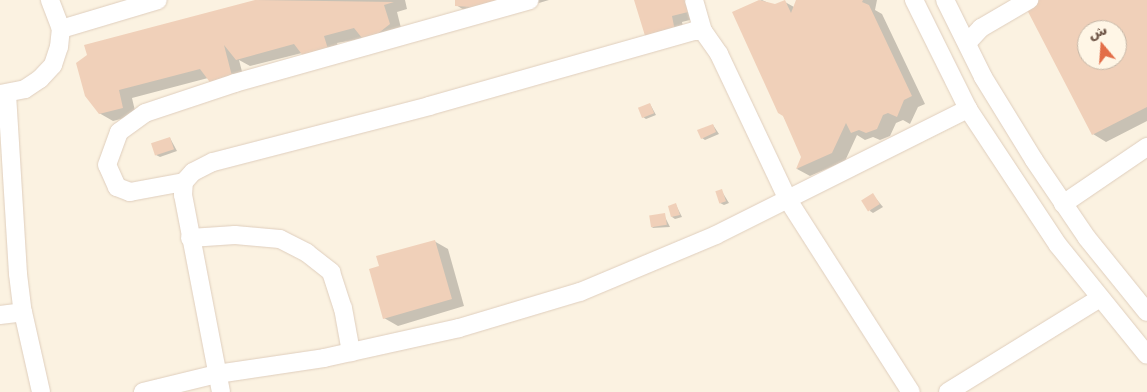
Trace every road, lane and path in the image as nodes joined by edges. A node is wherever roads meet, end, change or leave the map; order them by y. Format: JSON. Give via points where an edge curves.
{"nodes":[{"id":1,"x":50,"y":0,"type":"edge"},
{"id":2,"x":158,"y":0,"type":"edge"},
{"id":3,"x":530,"y":0,"type":"edge"},
{"id":4,"x":694,"y":0,"type":"edge"},
{"id":5,"x":914,"y":0,"type":"edge"},
{"id":6,"x":945,"y":0,"type":"edge"},
{"id":7,"x":1029,"y":0,"type":"edge"},
{"id":8,"x":61,"y":29,"type":"junction"},
{"id":9,"x":703,"y":31,"type":"junction"},
{"id":10,"x":967,"y":43,"type":"junction"},
{"id":11,"x":3,"y":94,"type":"edge"},
{"id":12,"x":968,"y":109,"type":"junction"},
{"id":13,"x":1147,"y":147,"type":"edge"},
{"id":14,"x":184,"y":182,"type":"junction"},
{"id":15,"x":788,"y":200,"type":"junction"},
{"id":16,"x":1063,"y":204,"type":"junction"},
{"id":17,"x":190,"y":238,"type":"junction"},
{"id":18,"x":1100,"y":298,"type":"junction"},
{"id":19,"x":23,"y":312,"type":"junction"},
{"id":20,"x":1147,"y":312,"type":"edge"},
{"id":21,"x":0,"y":315,"type":"edge"},
{"id":22,"x":351,"y":352,"type":"junction"},
{"id":23,"x":1147,"y":355,"type":"edge"},
{"id":24,"x":217,"y":374,"type":"junction"},
{"id":25,"x":41,"y":392,"type":"edge"},
{"id":26,"x":142,"y":392,"type":"edge"},
{"id":27,"x":221,"y":392,"type":"edge"},
{"id":28,"x":911,"y":392,"type":"edge"},
{"id":29,"x":948,"y":392,"type":"edge"}],
"edges":[{"from":1,"to":8,"type":"street"},
{"from":2,"to":8,"type":"street"},
{"from":3,"to":14,"type":"street","via":[[226,86],[145,113],[119,132],[107,165],[117,187],[130,192]]},
{"from":4,"to":9,"type":"street"},
{"from":5,"to":12,"type":"street"},
{"from":6,"to":10,"type":"street"},
{"from":7,"to":10,"type":"street","via":[[981,28]]},
{"from":8,"to":11,"type":"street","via":[[52,65],[40,79],[25,89]]},
{"from":9,"to":14,"type":"street","via":[[213,162],[199,167]]},
{"from":9,"to":15,"type":"street","via":[[719,54]]},
{"from":10,"to":16,"type":"street","via":[[1004,113]]},
{"from":11,"to":19,"type":"street"},
{"from":12,"to":15,"type":"street"},
{"from":12,"to":18,"type":"street","via":[[1058,245]]},
{"from":13,"to":16,"type":"street"},
{"from":14,"to":17,"type":"street"},
{"from":15,"to":22,"type":"street","via":[[716,235],[580,292],[459,328]]},
{"from":15,"to":28,"type":"street"},
{"from":16,"to":20,"type":"street"},
{"from":17,"to":22,"type":"street","via":[[235,235],[280,239],[307,253],[331,272],[343,308]]},
{"from":17,"to":24,"type":"street"},
{"from":18,"to":23,"type":"street"},
{"from":18,"to":29,"type":"street"},
{"from":19,"to":21,"type":"street"},
{"from":19,"to":25,"type":"street"},
{"from":22,"to":24,"type":"street"},
{"from":24,"to":26,"type":"street"},
{"from":24,"to":27,"type":"street"}]}
